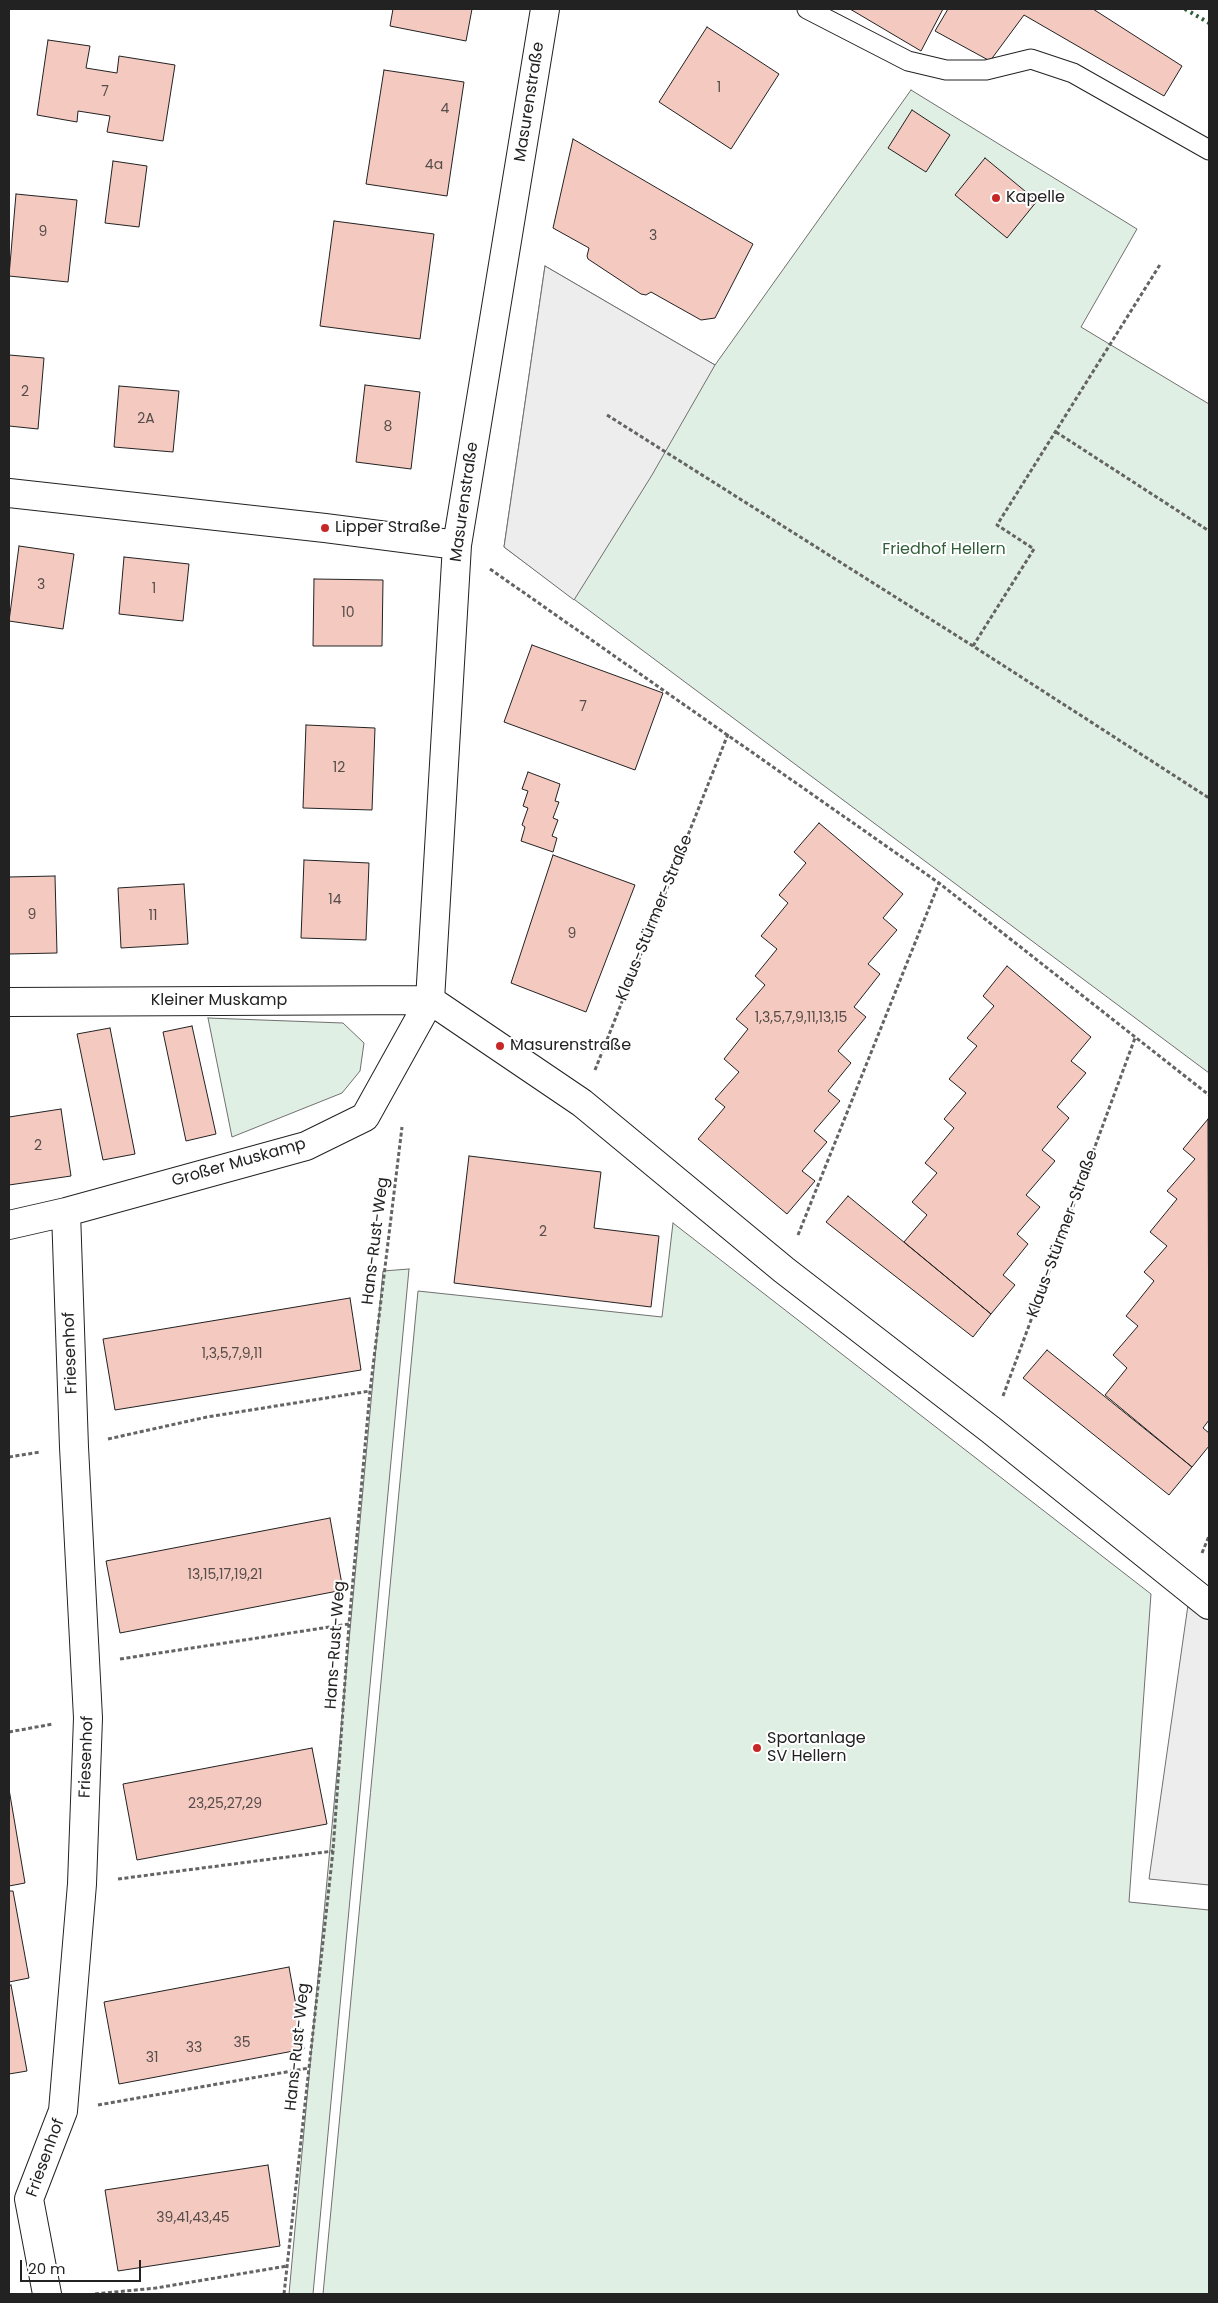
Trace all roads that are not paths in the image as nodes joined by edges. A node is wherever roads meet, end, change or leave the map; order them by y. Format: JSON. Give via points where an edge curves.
{"nodes":[{"id":1,"x":546,"y":9,"type":"edge"},
{"id":2,"x":807,"y":9,"type":"edge"},
{"id":3,"x":1209,"y":150,"type":"edge"},
{"id":4,"x":9,"y":493,"type":"edge"},
{"id":5,"x":457,"y":546,"type":"junction"},
{"id":6,"x":430,"y":1000,"type":"junction"},
{"id":7,"x":9,"y":1002,"type":"edge"},
{"id":8,"x":66,"y":1212,"type":"junction"},
{"id":9,"x":9,"y":1226,"type":"edge"},
{"id":10,"x":1209,"y":1605,"type":"edge"},
{"id":11,"x":47,"y":2294,"type":"edge"}],
"edges":[{"from":1,"to":5,"type":"street","name":"Masurenstraße"},
{"from":2,"to":3,"type":"lane","via":[[908,61],[946,70],[986,70],[1031,59],[1073,73]]},
{"from":4,"to":5,"type":"street"},
{"from":5,"to":6,"type":"street","name":"Masurenstraße"},
{"from":6,"to":7,"type":"street","name":"Kleiner Muskamp"},
{"from":6,"to":8,"type":"street","name":"Großer Muskamp","via":[[365,1117],[306,1146]]},
{"from":6,"to":10,"type":"street","via":[[582,1103],[784,1270]]},
{"from":8,"to":9,"type":"street","name":"Großer Muskamp"},
{"from":8,"to":11,"type":"street","name":"Friesenhof","via":[[88,1718],[82,1884],[63,2112],[29,2199]]}]}
